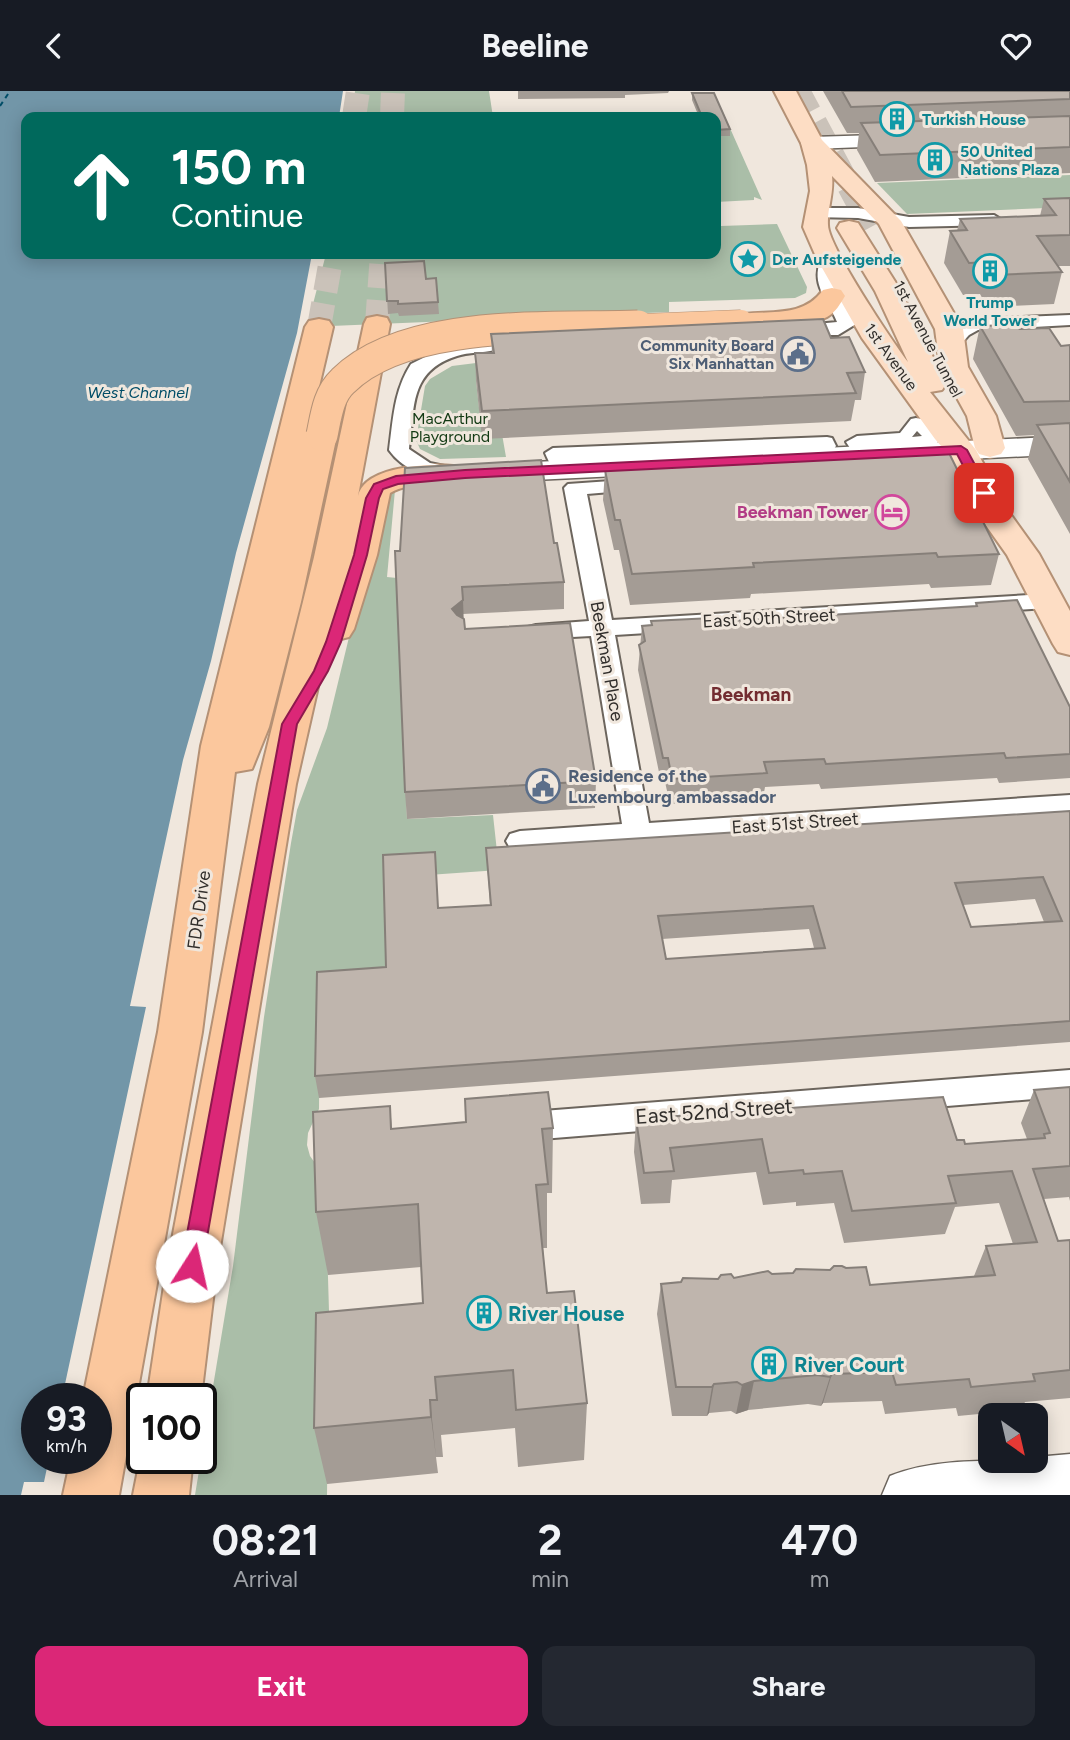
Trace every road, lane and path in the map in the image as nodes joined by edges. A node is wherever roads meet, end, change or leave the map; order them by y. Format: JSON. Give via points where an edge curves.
{"nodes":[{"id":1,"x":785,"y":91,"type":"edge"},
{"id":2,"x":930,"y":139,"type":"edge"},
{"id":3,"x":812,"y":143,"type":"junction"},
{"id":4,"x":818,"y":213,"type":"junction"},
{"id":5,"x":1011,"y":219,"type":"edge"},
{"id":6,"x":870,"y":225,"type":"junction"},
{"id":7,"x":830,"y":259,"type":"junction"},
{"id":8,"x":832,"y":296,"type":"junction"},
{"id":9,"x":1070,"y":320,"type":"edge"},
{"id":10,"x":377,"y":324,"type":"tunnel mouth"},
{"id":11,"x":319,"y":327,"type":"tunnel mouth"},
{"id":12,"x":952,"y":342,"type":"junction"},
{"id":13,"x":1070,"y":445,"type":"edge"},
{"id":14,"x":829,"y":446,"type":"joint"},
{"id":15,"x":974,"y":456,"type":"junction"},
{"id":16,"x":465,"y":474,"type":"junction"},
{"id":17,"x":575,"y":488,"type":"joint"},
{"id":18,"x":1058,"y":601,"type":"edge"},
{"id":19,"x":602,"y":628,"type":"junction"},
{"id":20,"x":510,"y":633,"type":"edge"},
{"id":21,"x":1070,"y":645,"type":"edge"},
{"id":22,"x":290,"y":724,"type":"junction"},
{"id":23,"x":1070,"y":804,"type":"edge"},
{"id":24,"x":210,"y":830,"type":"junction"},
{"id":25,"x":637,"y":833,"type":"junction"},
{"id":26,"x":520,"y":841,"type":"dead end"},
{"id":27,"x":1070,"y":1083,"type":"edge"},
{"id":28,"x":494,"y":1128,"type":"edge"},
{"id":29,"x":176,"y":1383,"type":"edge"},
{"id":30,"x":164,"y":1474,"type":"edge"},
{"id":31,"x":1070,"y":1480,"type":"edge"},
{"id":32,"x":91,"y":1495,"type":"edge"},
{"id":33,"x":161,"y":1495,"type":"edge"},
{"id":34,"x":909,"y":1495,"type":"edge"}],
"edges":[{"from":1,"to":3,"type":"main road","name":"1st Avenue"},
{"from":2,"to":3,"type":"main road"},
{"from":3,"to":4,"type":"main road","name":"1st Avenue","via":[[821,175]]},
{"from":3,"to":6,"type":"main road","name":"1st Avenue"},
{"from":4,"to":6,"type":"street","via":[[858,213]]},
{"from":4,"to":7,"type":"main road","name":"1st Avenue","via":[[815,227]]},
{"from":5,"to":6,"type":"street"},
{"from":6,"to":12,"type":"main road","name":"1st Avenue","via":[[949,329]]},
{"from":6,"to":15,"type":"main road","name":"1st Avenue Tunnel","via":[[888,291],[955,428]]},
{"from":7,"to":8,"type":"street","via":[[823,274]]},
{"from":7,"to":15,"type":"main road","name":"1st Avenue","via":[[876,338],[945,433]]},
{"from":8,"to":16,"type":"street","via":[[847,320],[842,328],[475,346],[441,355],[418,368],[408,388],[398,445],[406,458],[419,465]]},
{"from":8,"to":24,"type":"highway","bridge":true,"via":[[826,307],[812,314],[741,322],[472,332],[415,341],[373,357],[348,375],[330,397],[248,737]]},
{"from":9,"to":12,"type":"street","via":[[974,325]]},
{"from":10,"to":22,"type":"highway","via":[[330,557]]},
{"from":11,"to":24,"type":"highway","name":"FDR Drive","via":[[220,746]]},
{"from":12,"to":15,"type":"main road","name":"1st Avenue","via":[[955,369],[989,429]]},
{"from":13,"to":15,"type":"main road"},
{"from":14,"to":14,"type":"street","via":[[827,441],[553,453],[554,460]]},
{"from":15,"to":16,"type":"main road"},
{"from":15,"to":17,"type":"street"},
{"from":15,"to":18,"type":"main road","name":"1st Avenue","via":[[996,517]]},
{"from":16,"to":22,"type":"highway","via":[[396,480],[375,489],[361,555],[334,642]]},
{"from":17,"to":19,"type":"street","name":"Beekman Place"},
{"from":18,"to":19,"type":"street","name":"East 50th Street"},
{"from":18,"to":21,"type":"main road","name":"1st Avenue"},
{"from":19,"to":20,"type":"street","name":"East 50th Street"},
{"from":19,"to":25,"type":"street","name":"Beekman Place"},
{"from":22,"to":29,"type":"highway","via":[[192,1266]]},
{"from":23,"to":25,"type":"street","name":"East 51st Street"},
{"from":24,"to":32,"type":"highway","name":"FDR Drive","via":[[180,1032]]},
{"from":25,"to":26,"type":"street","name":"East 51st Street"},
{"from":27,"to":28,"type":"street","name":"East 52nd Street"},
{"from":30,"to":33,"type":"highway"},
{"from":31,"to":34,"type":"main road"}]}
